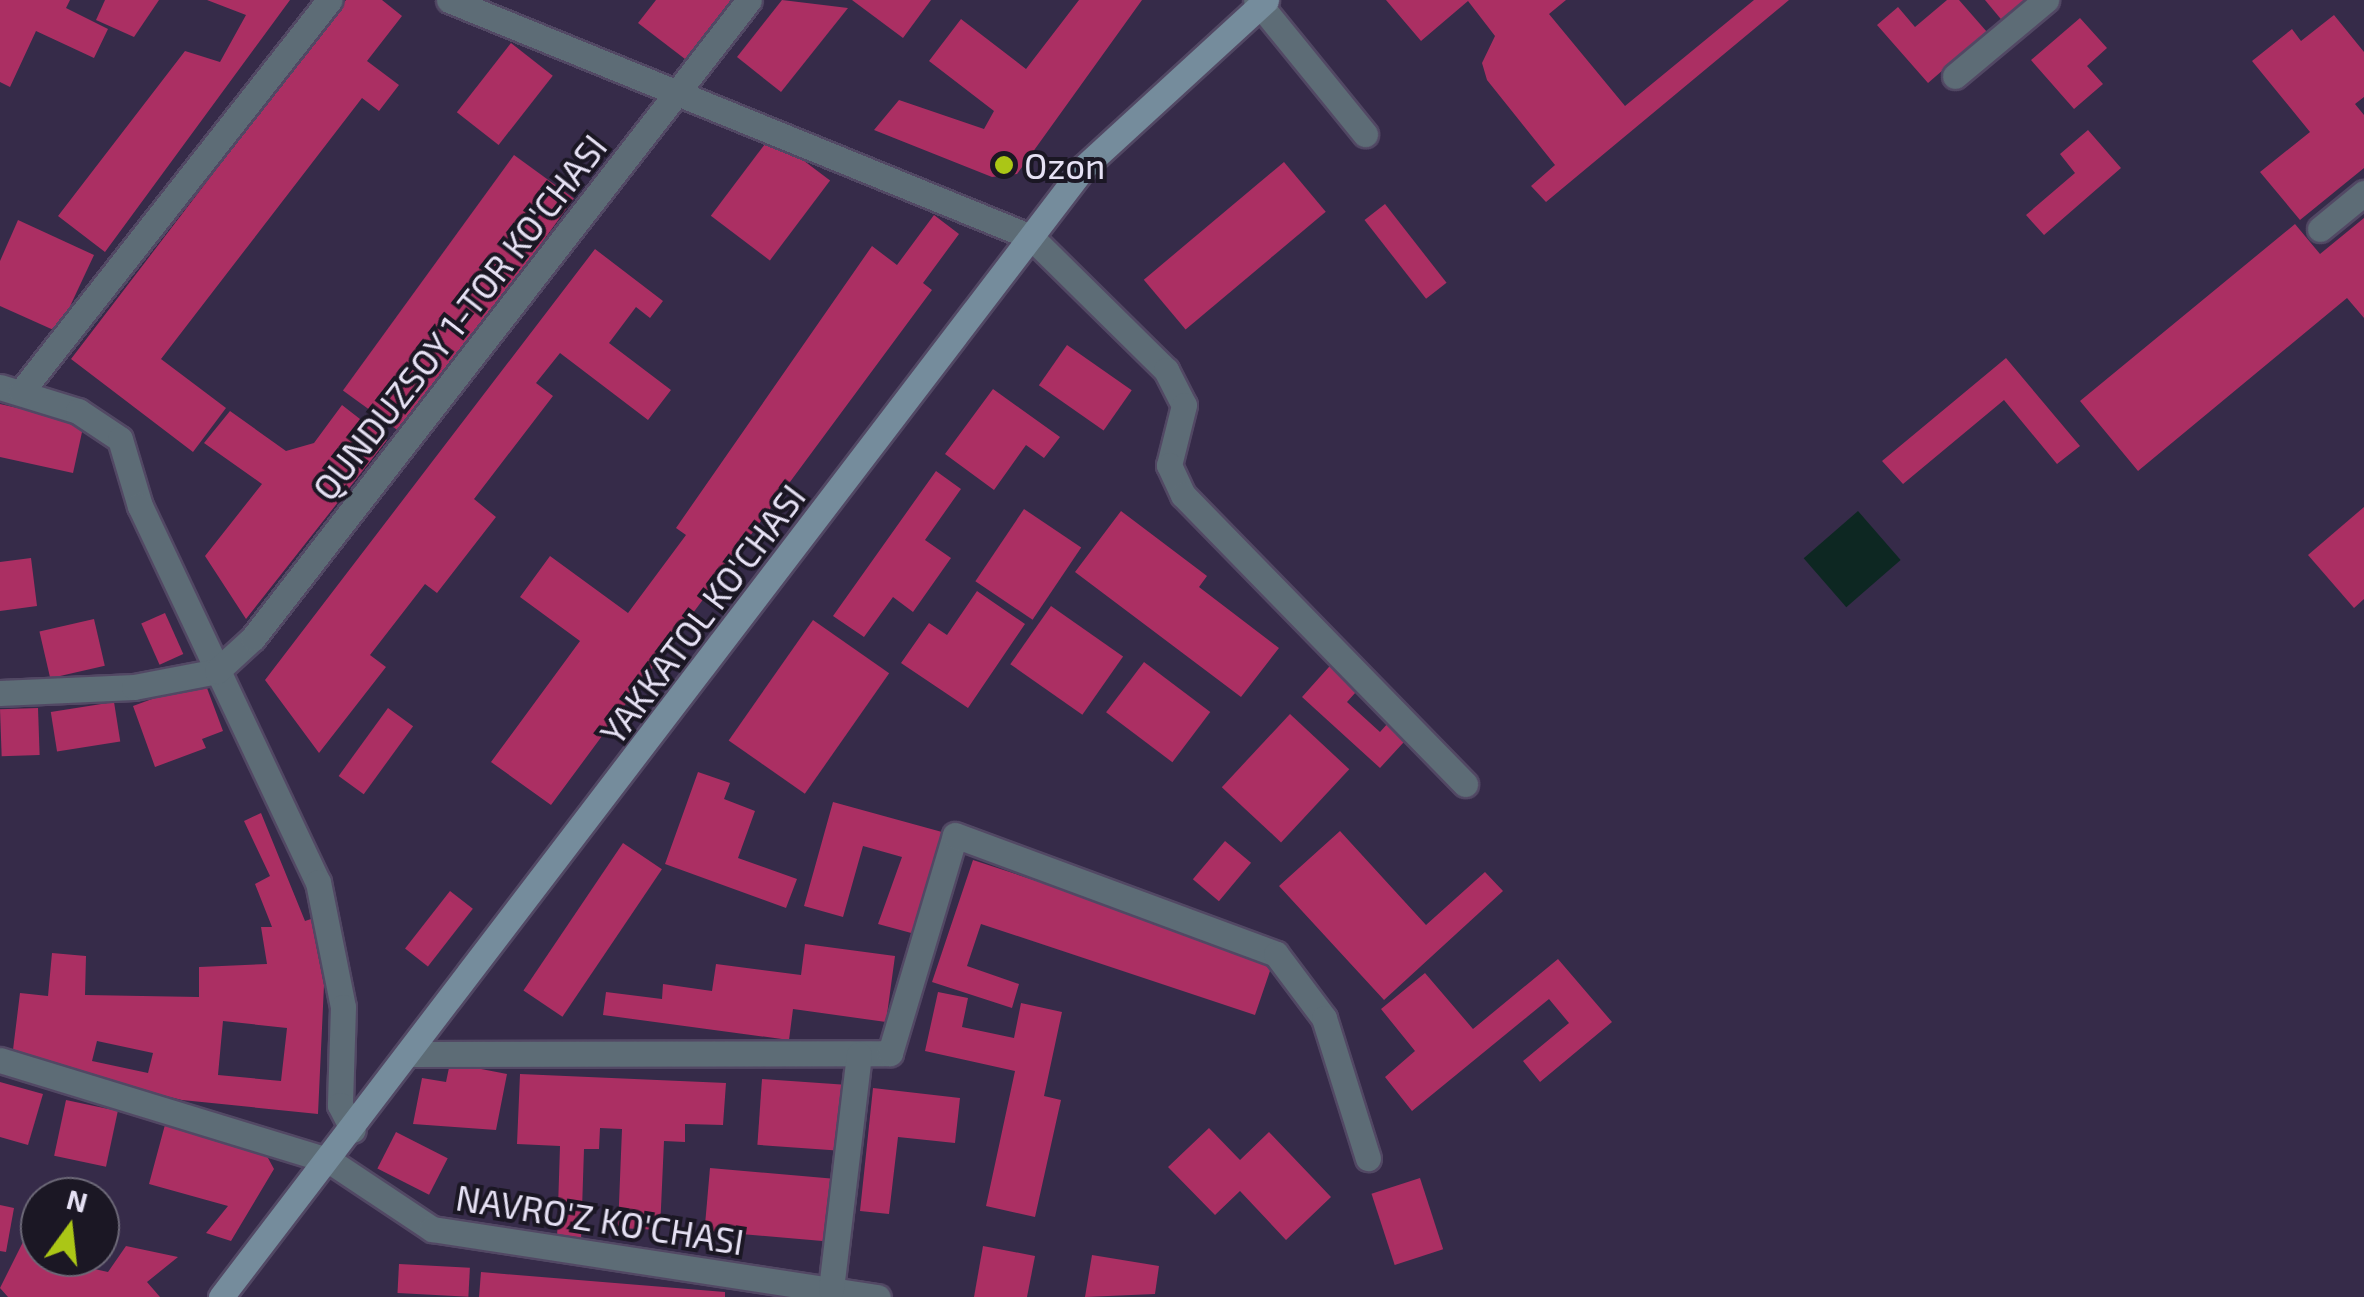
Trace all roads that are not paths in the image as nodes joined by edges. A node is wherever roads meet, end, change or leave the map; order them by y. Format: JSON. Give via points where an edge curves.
{"nodes":[{"id":1,"x":330,"y":0,"type":"edge"},
{"id":2,"x":449,"y":0,"type":"edge"},
{"id":3,"x":748,"y":0,"type":"edge"},
{"id":4,"x":2046,"y":0,"type":"edge"},
{"id":5,"x":1260,"y":2,"type":"edge"},
{"id":6,"x":1955,"y":76,"type":"dead end"},
{"id":7,"x":678,"y":94,"type":"junction"},
{"id":8,"x":1365,"y":134,"type":"dead end"},
{"id":9,"x":2364,"y":192,"type":"edge"},
{"id":10,"x":2320,"y":228,"type":"dead end"},
{"id":11,"x":1030,"y":238,"type":"junction"},
{"id":12,"x":10,"y":389,"type":"edge"},
{"id":13,"x":217,"y":671,"type":"junction"},
{"id":14,"x":0,"y":692,"type":"edge"},
{"id":15,"x":1465,"y":784,"type":"dead end"},
{"id":16,"x":414,"y":1054,"type":"junction"},
{"id":17,"x":859,"y":1055,"type":"junction"},
{"id":18,"x":0,"y":1060,"type":"edge"},
{"id":19,"x":354,"y":1130,"type":"junction"},
{"id":20,"x":1368,"y":1158,"type":"dead end"},
{"id":21,"x":330,"y":1161,"type":"junction"},
{"id":22,"x":830,"y":1289,"type":"junction"},
{"id":23,"x":222,"y":1297,"type":"edge"},
{"id":24,"x":878,"y":1297,"type":"edge"}],
"edges":[{"from":1,"to":12,"type":"street"},
{"from":2,"to":7,"type":"street"},
{"from":3,"to":7,"type":"street","name":"QUNDUZSOY 1-TOR KO'CHASI"},
{"from":4,"to":6,"type":"street"},
{"from":5,"to":8,"type":"street"},
{"from":5,"to":11,"type":"street","name":"YAKKATOL KO'CHASI","via":[[1140,106]]},
{"from":7,"to":11,"type":"street"},
{"from":7,"to":13,"type":"street","name":"QUNDUZSOY 1-TOR KO'CHASI","via":[[253,638]]},
{"from":9,"to":10,"type":"street"},
{"from":11,"to":15,"type":"street","via":[[1166,370],[1184,405],[1169,465],[1183,495]]},
{"from":11,"to":16,"type":"street","name":"YAKKATOL KO'CHASI"},
{"from":12,"to":13,"type":"street","via":[[78,411],[120,438],[140,506]]},
{"from":13,"to":14,"type":"street","via":[[134,687]]},
{"from":13,"to":19,"type":"street","via":[[318,882],[343,1007],[340,1104]]},
{"from":16,"to":17,"type":"street"},
{"from":16,"to":19,"type":"street","name":"YAKKATOL KO'CHASI"},
{"from":17,"to":20,"type":"street","via":[[898,1046],[955,835],[1250,937],[1276,954],[1330,1033]]},
{"from":17,"to":22,"type":"street"},
{"from":18,"to":21,"type":"street","name":"NAVRO'Z KO'CHASI"},
{"from":19,"to":21,"type":"street","name":"YAKKATOL KO'CHASI"},
{"from":21,"to":22,"type":"street","name":"NAVRO'Z KO'CHASI","via":[[432,1229]]},
{"from":21,"to":23,"type":"street","name":"YAKKATOL KO'CHASI"},
{"from":22,"to":24,"type":"street","name":"NAVRO'Z KO'CHASI"}]}
